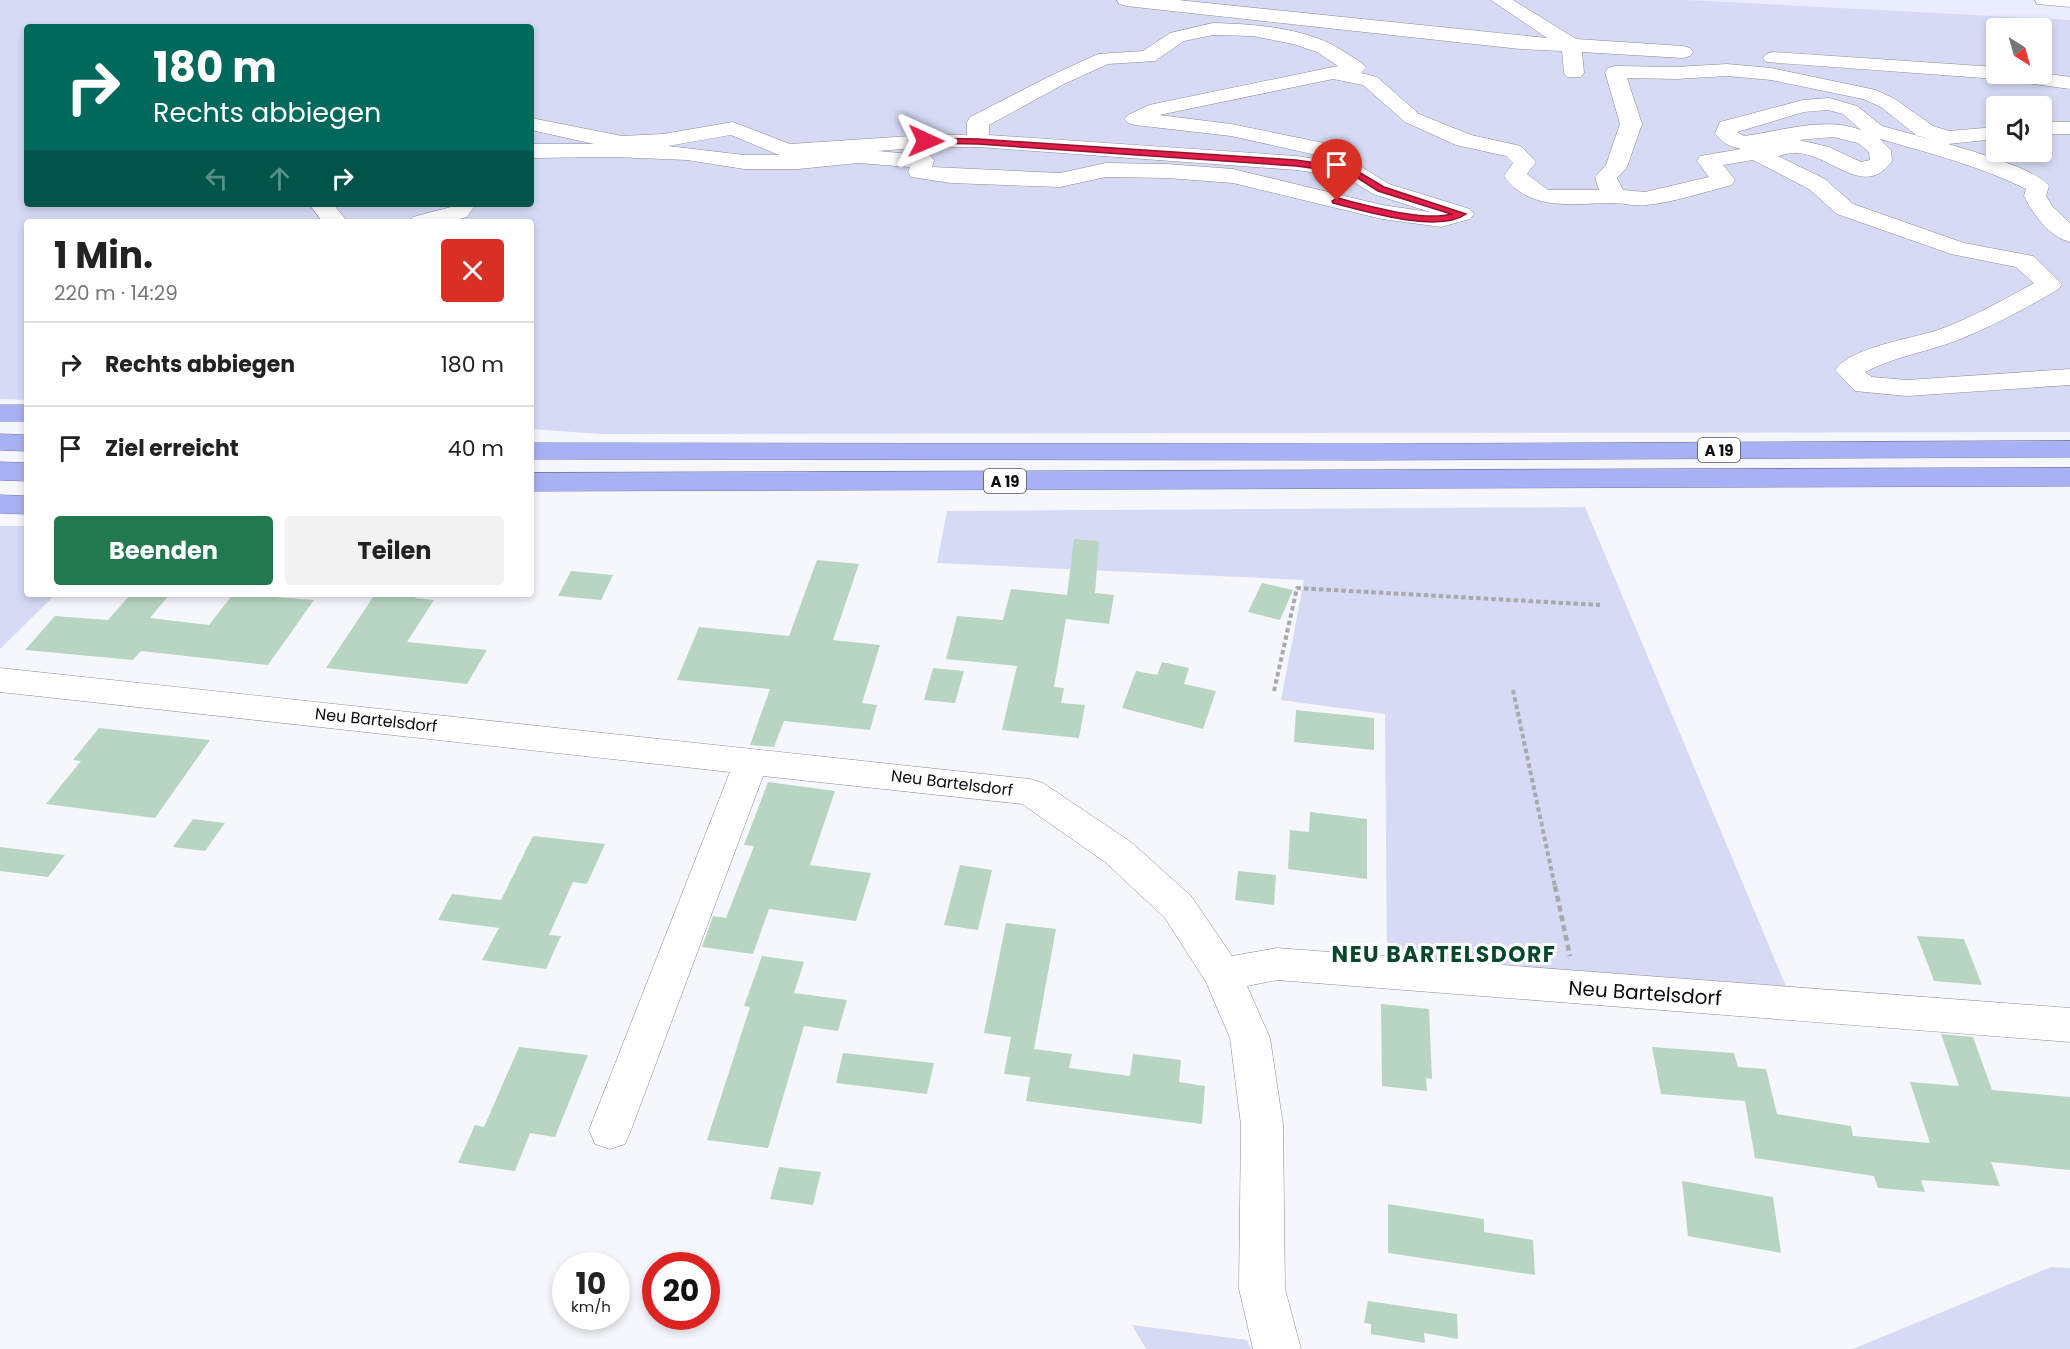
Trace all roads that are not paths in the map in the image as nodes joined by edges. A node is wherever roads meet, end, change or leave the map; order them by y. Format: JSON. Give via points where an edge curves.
{"nodes":[{"id":1,"x":1126,"y":0,"type":"edge"},
{"id":2,"x":1500,"y":0,"type":"edge"},
{"id":3,"x":2044,"y":0,"type":"edge"},
{"id":4,"x":2070,"y":1,"type":"edge"},
{"id":5,"x":1571,"y":45,"type":"junction"},
{"id":6,"x":1986,"y":72,"type":"edge"},
{"id":7,"x":1335,"y":73,"type":"junction"},
{"id":8,"x":1574,"y":73,"type":"dead end"},
{"id":9,"x":2052,"y":81,"type":"edge"},
{"id":10,"x":2070,"y":83,"type":"edge"},
{"id":11,"x":534,"y":125,"type":"edge"},
{"id":12,"x":2052,"y":128,"type":"edge"},
{"id":13,"x":2070,"y":128,"type":"edge"},
{"id":14,"x":1986,"y":135,"type":"edge"},
{"id":15,"x":978,"y":141,"type":"junction"},
{"id":16,"x":534,"y":151,"type":"edge"},
{"id":17,"x":1756,"y":153,"type":"junction"},
{"id":18,"x":1352,"y":171,"type":"junction"},
{"id":19,"x":1616,"y":196,"type":"junction"},
{"id":20,"x":323,"y":207,"type":"edge"},
{"id":21,"x":463,"y":207,"type":"edge"},
{"id":22,"x":1845,"y":209,"type":"junction"},
{"id":23,"x":333,"y":219,"type":"edge"},
{"id":24,"x":432,"y":219,"type":"edge"},
{"id":25,"x":2070,"y":235,"type":"edge"},
{"id":26,"x":2070,"y":280,"type":"edge"},
{"id":27,"x":2070,"y":378,"type":"edge"},
{"id":28,"x":0,"y":413,"type":"edge"},
{"id":29,"x":24,"y":413,"type":"edge"},
{"id":30,"x":534,"y":434,"type":"edge"},
{"id":31,"x":0,"y":442,"type":"edge"},
{"id":32,"x":24,"y":443,"type":"edge"},
{"id":33,"x":2070,"y":449,"type":"edge"},
{"id":34,"x":534,"y":451,"type":"edge"},
{"id":35,"x":654,"y":453,"type":"junction"},
{"id":36,"x":0,"y":471,"type":"edge"},
{"id":37,"x":24,"y":472,"type":"edge"},
{"id":38,"x":2070,"y":477,"type":"edge"},
{"id":39,"x":534,"y":482,"type":"edge"},
{"id":40,"x":572,"y":482,"type":"junction"},
{"id":41,"x":534,"y":488,"type":"edge"},
{"id":42,"x":0,"y":504,"type":"edge"},
{"id":43,"x":24,"y":505,"type":"edge"},
{"id":44,"x":0,"y":680,"type":"edge"},
{"id":45,"x":752,"y":760,"type":"junction"},
{"id":46,"x":1222,"y":974,"type":"junction"},
{"id":47,"x":2070,"y":1025,"type":"edge"},
{"id":48,"x":610,"y":1130,"type":"dead end"},
{"id":49,"x":1277,"y":1349,"type":"edge"}],
"edges":[{"from":1,"to":5,"type":"street","via":[[1520,43]]},
{"from":2,"to":5,"type":"street"},
{"from":3,"to":4,"type":"street"},
{"from":5,"to":6,"type":"street"},
{"from":5,"to":8,"type":"street"},
{"from":7,"to":15,"type":"street","via":[[1356,69],[1323,48],[1298,39],[1253,30],[1214,28],[1177,37],[1148,57],[1105,58],[1057,80],[978,122]]},
{"from":7,"to":18,"type":"street","via":[[1156,109],[1135,119],[1185,123],[1303,144],[1342,154]]},
{"from":7,"to":19,"type":"street","via":[[1370,81],[1412,118],[1464,140],[1513,151],[1525,162],[1515,176],[1542,196]]},
{"from":9,"to":10,"type":"street"},
{"from":11,"to":15,"type":"street","via":[[622,144],[734,128],[787,151]]},
{"from":12,"to":13,"type":"street"},
{"from":14,"to":19,"type":"street","via":[[1948,138],[1925,130],[1869,94],[1771,74],[1727,70],[1615,72],[1631,124],[1616,167],[1606,177]]},
{"from":15,"to":18,"type":"street","via":[[1296,163]]},
{"from":16,"to":18,"type":"street","via":[[687,153],[744,162],[869,156],[923,161],[919,172],[1060,180],[1106,170],[1167,171],[1233,176],[1382,212],[1441,220],[1461,214],[1381,189]]},
{"from":17,"to":19,"type":"street","via":[[1708,160],[1724,180],[1645,199]]},
{"from":17,"to":22,"type":"street","via":[[1817,183]]},
{"from":17,"to":25,"type":"street","via":[[1798,146],[1857,169],[1874,169],[1881,161],[1880,150],[1859,134],[1826,130],[1744,143],[1726,133],[1728,127],[1803,106],[1829,104],[1850,110],[1874,131],[1944,150],[2038,186],[2035,195],[2043,212]]},
{"from":20,"to":23,"type":"street"},
{"from":21,"to":24,"type":"street","via":[[459,212]]},
{"from":22,"to":26,"type":"street","via":[[2006,240],[2039,257]]},
{"from":22,"to":27,"type":"street","via":[[1959,249],[2024,261],[2050,284],[1994,315],[1879,354],[1848,370],[1864,385],[1907,388]]},
{"from":28,"to":29,"type":"highway"},
{"from":30,"to":35,"type":"highway","via":[[600,439]]},
{"from":31,"to":32,"type":"highway"},
{"from":33,"to":35,"type":"highway","number":"A 19"},
{"from":34,"to":35,"type":"highway","number":"A 19"},
{"from":36,"to":37,"type":"highway"},
{"from":38,"to":40,"type":"highway","number":"A 19"},
{"from":39,"to":40,"type":"highway","number":"A 19"},
{"from":40,"to":41,"type":"highway"},
{"from":42,"to":43,"type":"highway"},
{"from":44,"to":45,"type":"street","name":"Neu Bartelsdorf"},
{"from":45,"to":46,"type":"street","name":"Neu Bartelsdorf","via":[[1030,792],[1118,852],[1178,908]]},
{"from":45,"to":48,"type":"street"},
{"from":46,"to":47,"type":"street","name":"Neu Bartelsdorf","via":[[1277,964]]},
{"from":46,"to":49,"type":"street","name":"Neu Bartelsdorf","via":[[1250,1038],[1262,1125],[1262,1289]]}]}
